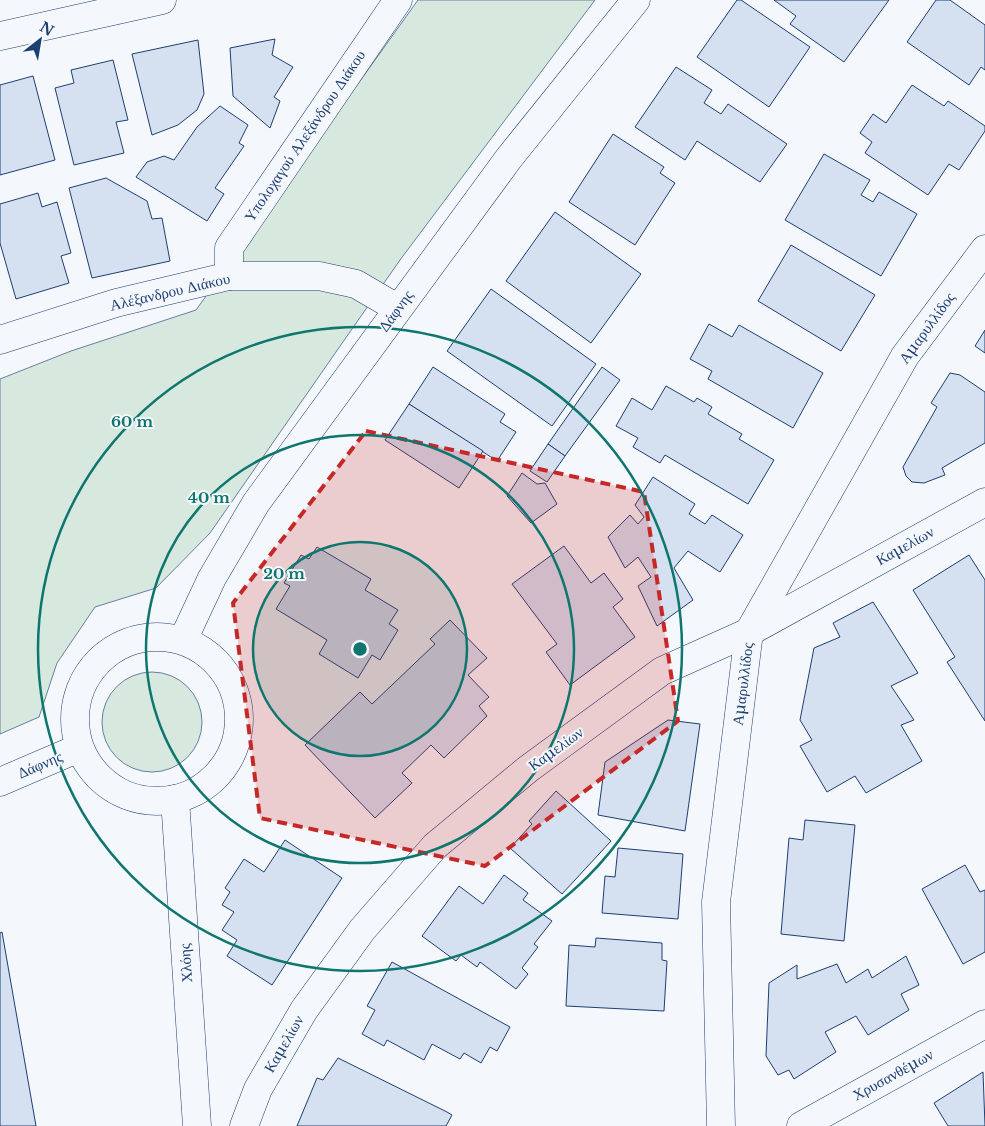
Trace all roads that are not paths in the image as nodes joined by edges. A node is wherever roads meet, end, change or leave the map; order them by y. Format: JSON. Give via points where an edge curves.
{"nodes":[{"id":1,"x":162,"y":0,"type":"edge"},
{"id":2,"x":398,"y":0,"type":"edge"},
{"id":3,"x":636,"y":0,"type":"edge"},
{"id":4,"x":0,"y":36,"type":"edge"},
{"id":5,"x":985,"y":249,"type":"edge"},
{"id":6,"x":229,"y":276,"type":"junction"},
{"id":7,"x":398,"y":308,"type":"junction"},
{"id":8,"x":0,"y":340,"type":"edge"},
{"id":9,"x":985,"y":502,"type":"edge"},
{"id":10,"x":749,"y":632,"type":"junction"},
{"id":11,"x":183,"y":640,"type":"junction"},
{"id":12,"x":80,"y":748,"type":"junction"},
{"id":13,"x":0,"y":782,"type":"edge"},
{"id":14,"x":175,"y":799,"type":"junction"},
{"id":15,"x":985,"y":1024,"type":"edge"},
{"id":16,"x":197,"y":1126,"type":"edge"},
{"id":17,"x":244,"y":1126,"type":"edge"},
{"id":18,"x":721,"y":1126,"type":"edge"},
{"id":19,"x":801,"y":1126,"type":"edge"}],
"edges":[{"from":1,"to":4,"type":"street"},
{"from":2,"to":6,"type":"street","name":"Υπολοχαγού Αλεξάνδρου Διάκου","via":[[229,248]]},
{"from":3,"to":7,"type":"street","name":"Δάφνης","via":[[509,158]]},
{"from":5,"to":10,"type":"street","name":"Αμαρυλλίδος","via":[[905,356]]},
{"from":6,"to":7,"type":"street","name":"Αλέξανδρου Διάκου","via":[[319,276],[356,284]]},
{"from":6,"to":8,"type":"street","name":"Αλέξανδρου Διάκου","via":[[116,303]]},
{"from":7,"to":11,"type":"street","name":"Δάφνης","via":[[256,503],[212,578]]},
{"from":9,"to":10,"type":"street","name":"Καμελίων"},
{"from":10,"to":17,"type":"street","name":"Καμελίων","via":[[662,671],[528,769],[434,846],[362,930],[304,1010],[258,1089]]},
{"from":10,"to":18,"type":"street","name":"Αμαρυλλίδος","via":[[716,902]]},
{"from":11,"to":12,"type":"street","via":[[157,636],[131,640],[107,652],[89,672],[77,696],[74,722]]},
{"from":11,"to":14,"type":"street","via":[[206,653],[225,673],[236,697],[240,723],[234,750],[220,772],[200,789]]},
{"from":12,"to":13,"type":"street","name":"Δάφνης"},
{"from":12,"to":14,"type":"street","via":[[95,773],[118,791],[146,800]]},
{"from":14,"to":16,"type":"street","name":"Χλόης"},
{"from":15,"to":19,"type":"street","name":"Χρυσανθέμων"}]}
